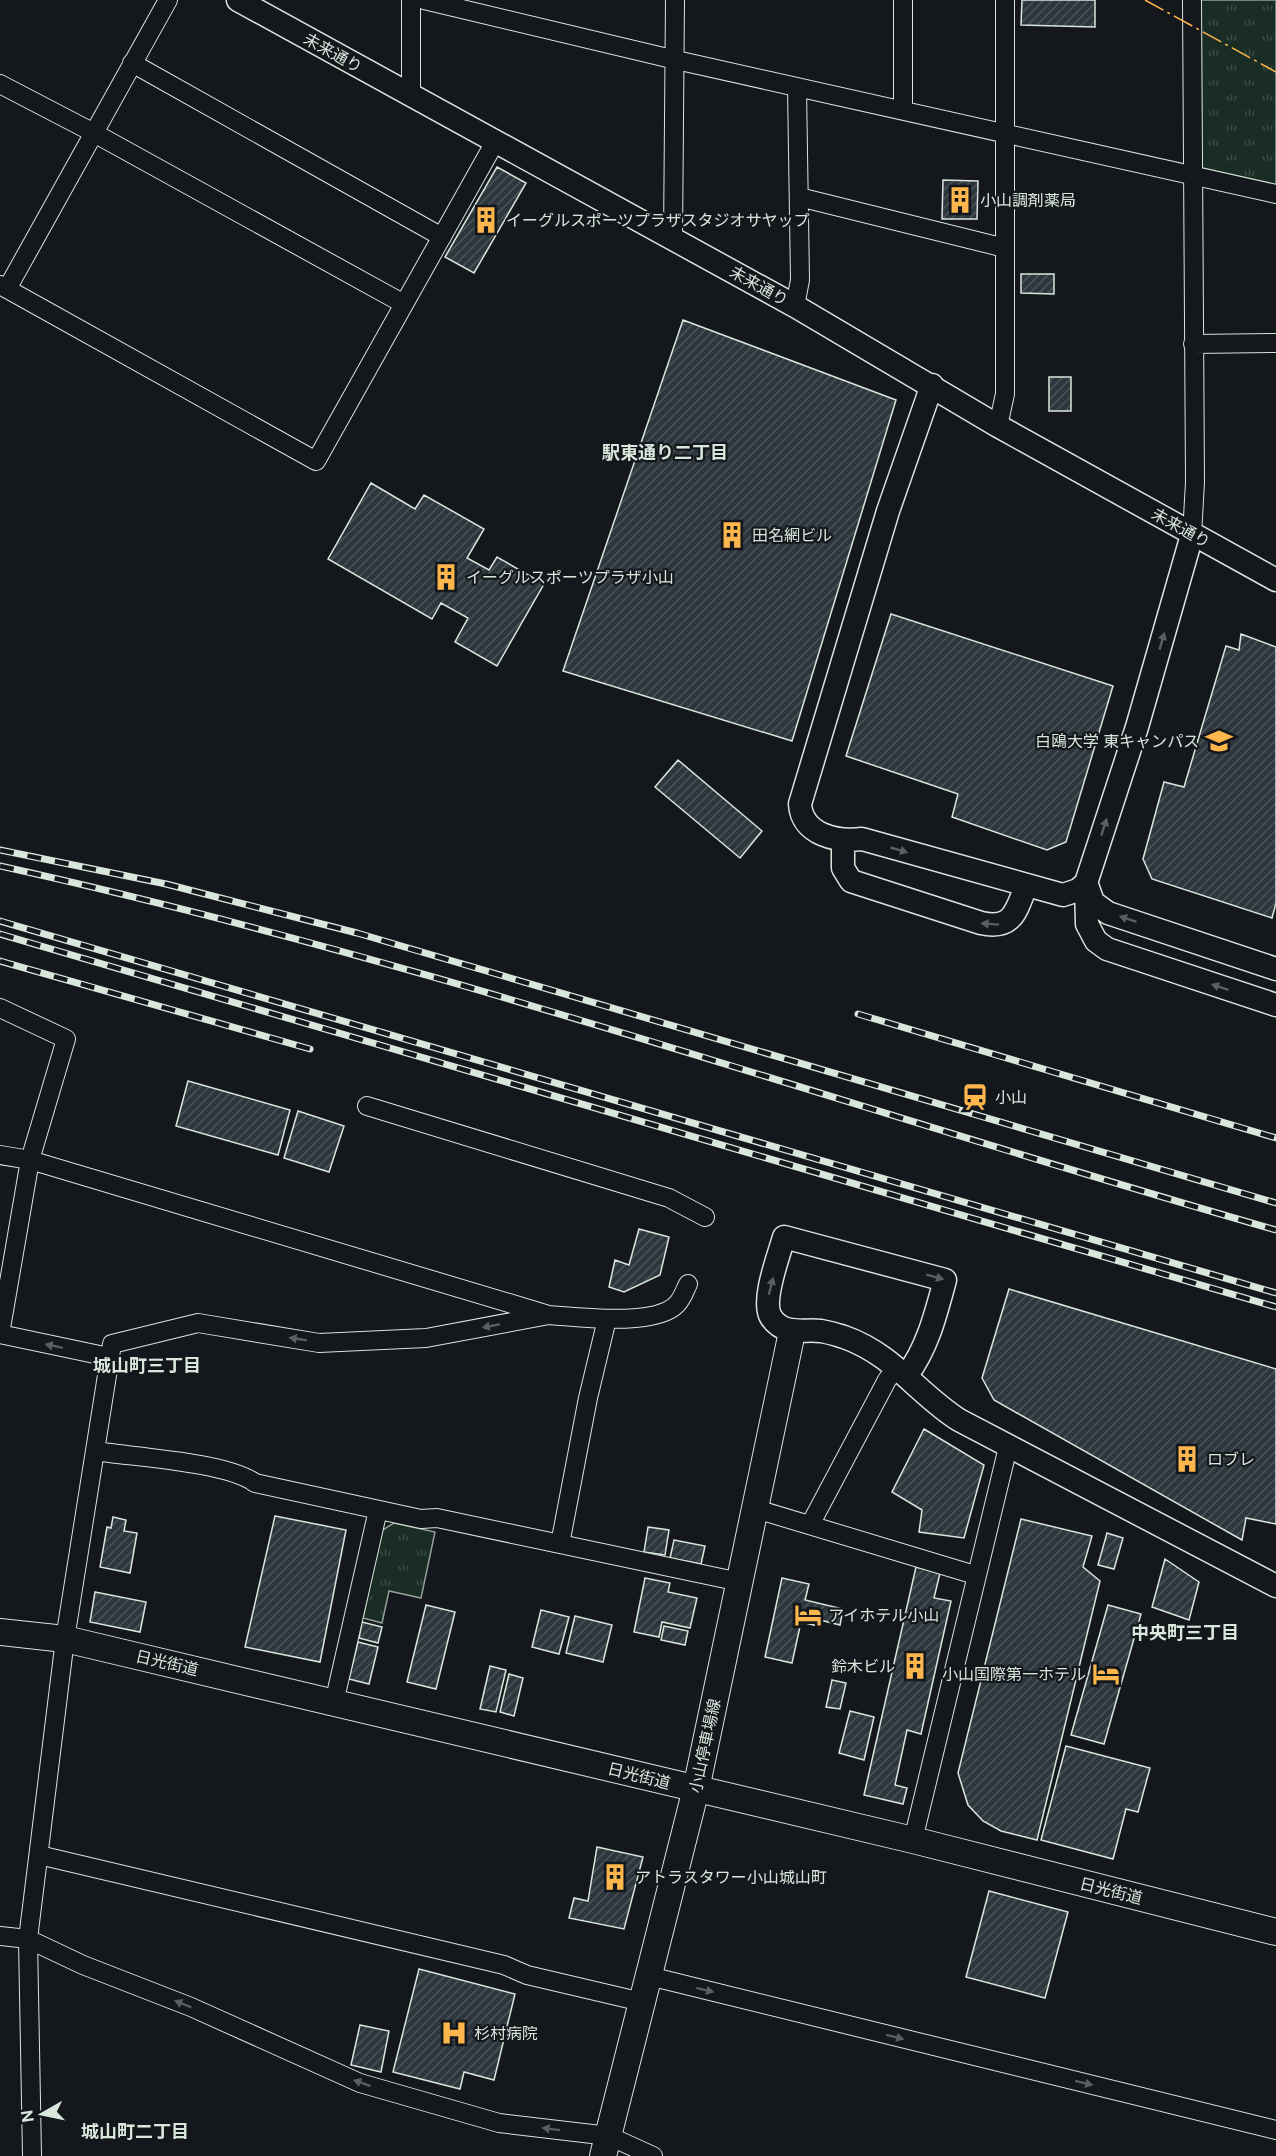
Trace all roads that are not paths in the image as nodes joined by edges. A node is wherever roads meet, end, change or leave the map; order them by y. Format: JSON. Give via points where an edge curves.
{"nodes":[{"id":1,"x":168,"y":0,"type":"edge"},
{"id":2,"x":238,"y":0,"type":"edge"},
{"id":3,"x":411,"y":0,"type":"edge"},
{"id":4,"x":424,"y":0,"type":"edge"},
{"id":5,"x":675,"y":0,"type":"edge"},
{"id":6,"x":903,"y":0,"type":"edge"},
{"id":7,"x":1005,"y":0,"type":"edge"},
{"id":8,"x":1192,"y":0,"type":"edge"},
{"id":9,"x":676,"y":60,"type":"junction"},
{"id":10,"x":132,"y":63,"type":"junction"},
{"id":11,"x":0,"y":84,"type":"edge"},
{"id":12,"x":797,"y":87,"type":"junction"},
{"id":13,"x":411,"y":96,"type":"junction"},
{"id":14,"x":903,"y":110,"type":"junction"},
{"id":15,"x":94,"y":133,"type":"junction"},
{"id":16,"x":1006,"y":134,"type":"junction"},
{"id":17,"x":495,"y":142,"type":"junction"},
{"id":18,"x":1192,"y":175,"type":"junction"},
{"id":19,"x":1276,"y":194,"type":"edge"},
{"id":20,"x":799,"y":197,"type":"junction"},
{"id":21,"x":442,"y":237,"type":"junction"},
{"id":22,"x":673,"y":239,"type":"junction"},
{"id":23,"x":1005,"y":248,"type":"junction"},
{"id":24,"x":3,"y":287,"type":"edge"},
{"id":25,"x":404,"y":304,"type":"junction"},
{"id":26,"x":795,"y":306,"type":"junction"},
{"id":27,"x":1276,"y":343,"type":"edge"},
{"id":28,"x":1192,"y":344,"type":"junction"},
{"id":29,"x":932,"y":385,"type":"junction"},
{"id":30,"x":998,"y":426,"type":"junction"},
{"id":31,"x":1192,"y":535,"type":"junction"},
{"id":32,"x":1276,"y":580,"type":"edge"},
{"id":33,"x":843,"y":841,"type":"junction"},
{"id":34,"x":1086,"y":883,"type":"junction"},
{"id":35,"x":1026,"y":886,"type":"junction"},
{"id":36,"x":1276,"y":969,"type":"edge"},
{"id":37,"x":1276,"y":1005,"type":"edge"},
{"id":38,"x":0,"y":1008,"type":"edge"},
{"id":39,"x":367,"y":1106,"type":"dead end"},
{"id":40,"x":0,"y":1155,"type":"edge"},
{"id":41,"x":30,"y":1160,"type":"junction"},
{"id":42,"x":705,"y":1216,"type":"dead end"},
{"id":43,"x":688,"y":1284,"type":"dead end"},
{"id":44,"x":549,"y":1315,"type":"junction"},
{"id":45,"x":607,"y":1319,"type":"junction"},
{"id":46,"x":792,"y":1332,"type":"junction"},
{"id":47,"x":0,"y":1334,"type":"edge"},
{"id":48,"x":109,"y":1357,"type":"junction"},
{"id":49,"x":902,"y":1371,"type":"junction"},
{"id":50,"x":1008,"y":1447,"type":"junction"},
{"id":51,"x":94,"y":1451,"type":"junction"},
{"id":52,"x":756,"y":1509,"type":"junction"},
{"id":53,"x":378,"y":1510,"type":"junction"},
{"id":54,"x":810,"y":1526,"type":"junction"},
{"id":55,"x":560,"y":1544,"type":"junction"},
{"id":56,"x":975,"y":1575,"type":"junction"},
{"id":57,"x":740,"y":1582,"type":"junction"},
{"id":58,"x":1276,"y":1586,"type":"edge"},
{"id":59,"x":0,"y":1632,"type":"edge"},
{"id":60,"x":65,"y":1639,"type":"junction"},
{"id":61,"x":334,"y":1703,"type":"junction"},
{"id":62,"x":696,"y":1789,"type":"junction"},
{"id":63,"x":913,"y":1840,"type":"junction"},
{"id":64,"x":39,"y":1855,"type":"junction"},
{"id":65,"x":1276,"y":1932,"type":"edge"},
{"id":66,"x":0,"y":1936,"type":"edge"},
{"id":67,"x":28,"y":1939,"type":"junction"},
{"id":68,"x":648,"y":1976,"type":"junction"},
{"id":69,"x":642,"y":2002,"type":"junction"},
{"id":70,"x":1276,"y":2130,"type":"edge"},
{"id":71,"x":606,"y":2146,"type":"edge"},
{"id":72,"x":32,"y":2156,"type":"edge"},
{"id":73,"x":652,"y":2156,"type":"edge"}],
"edges":[{"from":1,"to":10,"type":"street"},
{"from":2,"to":13,"type":"street","name":"未来通り"},
{"from":3,"to":13,"type":"street"},
{"from":4,"to":9,"type":"street"},
{"from":5,"to":9,"type":"street"},
{"from":6,"to":14,"type":"street"},
{"from":7,"to":16,"type":"street"},
{"from":8,"to":18,"type":"street"},
{"from":9,"to":12,"type":"street"},
{"from":9,"to":22,"type":"street"},
{"from":10,"to":15,"type":"street"},
{"from":10,"to":21,"type":"street"},
{"from":11,"to":15,"type":"street"},
{"from":12,"to":14,"type":"street"},
{"from":12,"to":20,"type":"street"},
{"from":13,"to":17,"type":"street","name":"未来通り"},
{"from":14,"to":16,"type":"street"},
{"from":15,"to":24,"type":"street"},
{"from":15,"to":25,"type":"street"},
{"from":16,"to":18,"type":"street"},
{"from":16,"to":23,"type":"street"},
{"from":17,"to":21,"type":"street"},
{"from":17,"to":22,"type":"street","name":"未来通り"},
{"from":18,"to":19,"type":"street"},
{"from":18,"to":28,"type":"street"},
{"from":20,"to":23,"type":"street"},
{"from":20,"to":26,"type":"street","via":[[800,280]]},
{"from":21,"to":25,"type":"street"},
{"from":22,"to":26,"type":"street","name":"未来通り"},
{"from":23,"to":30,"type":"street","via":[[1005,394]]},
{"from":24,"to":25,"type":"street","via":[[316,461]]},
{"from":26,"to":29,"type":"street","name":"未来通り"},
{"from":27,"to":28,"type":"street"},
{"from":28,"to":31,"type":"street"},
{"from":29,"to":30,"type":"street","name":"未来通り"},
{"from":29,"to":33,"type":"street","via":[[888,511],[800,804],[811,828]]},
{"from":30,"to":31,"type":"street","name":"未来通り"},
{"from":31,"to":32,"type":"street","name":"未来通り"},
{"from":34,"to":31,"type":"street","one_way":true,"via":[[1137,727]]},
{"from":33,"to":35,"type":"street","one_way":true,"via":[[862,839]]},
{"from":35,"to":33,"type":"street","one_way":true,"via":[[1009,921],[999,925],[981,923],[851,880],[843,868]]},
{"from":34,"to":35,"type":"street","via":[[1063,895]]},
{"from":36,"to":34,"type":"street","one_way":true,"via":[[1099,909],[1092,902]]},
{"from":37,"to":34,"type":"street","one_way":true,"via":[[1107,949],[1096,941],[1087,924]]},
{"from":38,"to":41,"type":"street","via":[[66,1040]]},
{"from":39,"to":42,"type":"street","via":[[669,1198]]},
{"from":40,"to":41,"type":"street"},
{"from":41,"to":44,"type":"street"},
{"from":41,"to":47,"type":"street"},
{"from":43,"to":45,"type":"street","via":[[676,1305],[653,1316]]},
{"from":44,"to":45,"type":"street"},
{"from":44,"to":48,"type":"street","one_way":true,"via":[[426,1338],[319,1343],[198,1323],[112,1344]]},
{"from":45,"to":55,"type":"street"},
{"from":46,"to":49,"type":"street","via":[[822,1331],[857,1342]]},
{"from":46,"to":49,"type":"street","one_way":true,"via":[[773,1321],[767,1307],[784,1237],[945,1280],[917,1362]]},
{"from":46,"to":52,"type":"main road","name":"小山停車場線"},
{"from":48,"to":47,"type":"street","one_way":true},
{"from":48,"to":51,"type":"street"},
{"from":49,"to":50,"type":"street","via":[[942,1409]]},
{"from":49,"to":54,"type":"street","via":[[887,1380]]},
{"from":50,"to":56,"type":"street"},
{"from":50,"to":58,"type":"street"},
{"from":51,"to":53,"type":"street","via":[[204,1467],[246,1476],[255,1483]]},
{"from":51,"to":60,"type":"street"},
{"from":52,"to":54,"type":"street"},
{"from":52,"to":57,"type":"main road","name":"小山停車場線"},
{"from":53,"to":55,"type":"street"},
{"from":53,"to":61,"type":"street"},
{"from":54,"to":56,"type":"street"},
{"from":55,"to":57,"type":"street"},
{"from":56,"to":63,"type":"street"},
{"from":57,"to":62,"type":"main road","name":"小山停車場線"},
{"from":59,"to":60,"type":"main road","name":"日光街道"},
{"from":60,"to":61,"type":"main road","name":"日光街道"},
{"from":60,"to":64,"type":"street"},
{"from":61,"to":62,"type":"main road","name":"日光街道"},
{"from":62,"to":63,"type":"main road","name":"日光街道"},
{"from":62,"to":68,"type":"main road","name":"小山停車場線"},
{"from":63,"to":65,"type":"main road","name":"日光街道"},
{"from":64,"to":67,"type":"street"},
{"from":64,"to":69,"type":"street","via":[[504,1965],[527,1975]]},
{"from":66,"to":67,"type":"street"},
{"from":71,"to":67,"type":"street","one_way":true,"via":[[499,2123],[360,2083]]},
{"from":67,"to":72,"type":"street"},
{"from":68,"to":69,"type":"main road","name":"小山停車場線"},
{"from":68,"to":70,"type":"street","one_way":true},
{"from":69,"to":71,"type":"main road","name":"小山停車場線"},
{"from":71,"to":73,"type":"street"}]}
